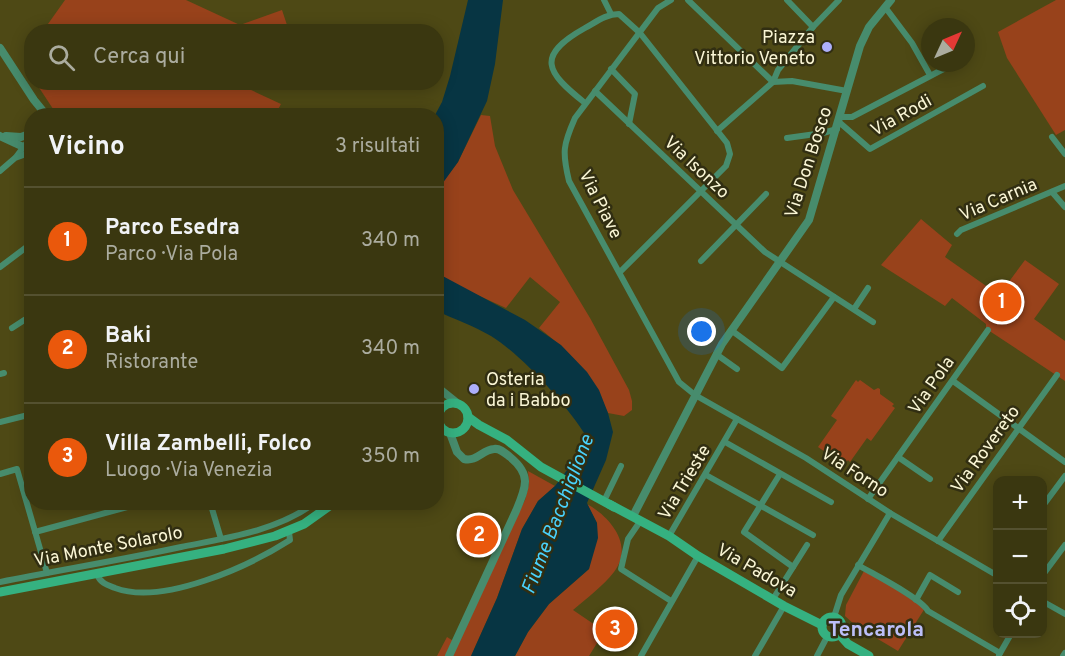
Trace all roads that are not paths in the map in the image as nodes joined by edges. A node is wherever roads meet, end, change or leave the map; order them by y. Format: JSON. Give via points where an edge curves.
{"nodes":[{"id":1,"x":603,"y":0,"type":"edge"},
{"id":2,"x":688,"y":0,"type":"edge"},
{"id":3,"x":787,"y":0,"type":"edge"},
{"id":4,"x":839,"y":0,"type":"edge"},
{"id":5,"x":668,"y":1,"type":"edge"},
{"id":6,"x":888,"y":4,"type":"edge"},
{"id":7,"x":611,"y":14,"type":"junction"},
{"id":8,"x":813,"y":27,"type":"junction"},
{"id":9,"x":640,"y":33,"type":"junction"},
{"id":10,"x":0,"y":48,"type":"edge"},
{"id":11,"x":611,"y":69,"type":"junction"},
{"id":12,"x":936,"y":72,"type":"edge"},
{"id":13,"x":930,"y":75,"type":"junction"},
{"id":14,"x":773,"y":82,"type":"junction"},
{"id":15,"x":24,"y":85,"type":"edge"},
{"id":16,"x":983,"y":86,"type":"dead end"},
{"id":17,"x":27,"y":90,"type":"edge"},
{"id":18,"x":595,"y":91,"type":"junction"},
{"id":19,"x":847,"y":91,"type":"junction"},
{"id":20,"x":34,"y":100,"type":"junction"},
{"id":21,"x":585,"y":103,"type":"junction"},
{"id":22,"x":36,"y":108,"type":"edge"},
{"id":23,"x":40,"y":108,"type":"edge"},
{"id":24,"x":839,"y":123,"type":"junction"},
{"id":25,"x":629,"y":124,"type":"junction"},
{"id":26,"x":717,"y":131,"type":"junction"},
{"id":27,"x":823,"y":133,"type":"junction"},
{"id":28,"x":0,"y":136,"type":"edge"},
{"id":29,"x":24,"y":136,"type":"edge"},
{"id":30,"x":1052,"y":137,"type":"dead end"},
{"id":31,"x":787,"y":138,"type":"dead end"},
{"id":32,"x":833,"y":141,"type":"junction"},
{"id":33,"x":24,"y":147,"type":"edge"},
{"id":34,"x":24,"y":152,"type":"edge"},
{"id":35,"x":24,"y":152,"type":"edge"},
{"id":36,"x":1065,"y":154,"type":"edge"},
{"id":37,"x":15,"y":158,"type":"junction"},
{"id":38,"x":0,"y":171,"type":"edge"},
{"id":39,"x":1065,"y":186,"type":"edge"},
{"id":40,"x":700,"y":192,"type":"junction"},
{"id":41,"x":1052,"y":192,"type":"junction"},
{"id":42,"x":765,"y":194,"type":"dead end"},
{"id":43,"x":1065,"y":207,"type":"edge"},
{"id":44,"x":737,"y":225,"type":"junction"},
{"id":45,"x":957,"y":234,"type":"dead end"},
{"id":46,"x":24,"y":249,"type":"edge"},
{"id":47,"x":701,"y":261,"type":"dead end"},
{"id":48,"x":780,"y":263,"type":"junction"},
{"id":49,"x":0,"y":267,"type":"edge"},
{"id":50,"x":620,"y":272,"type":"junction"},
{"id":51,"x":868,"y":288,"type":"dead end"},
{"id":52,"x":834,"y":297,"type":"junction"},
{"id":53,"x":854,"y":309,"type":"junction"},
{"id":54,"x":24,"y":320,"type":"edge"},
{"id":55,"x":873,"y":322,"type":"dead end"},
{"id":56,"x":12,"y":328,"type":"dead end"},
{"id":57,"x":731,"y":330,"type":"junction"},
{"id":58,"x":988,"y":330,"type":"dead end"},
{"id":59,"x":716,"y":354,"type":"junction"},
{"id":60,"x":737,"y":369,"type":"dead end"},
{"id":61,"x":1058,"y":375,"type":"dead end"},
{"id":62,"x":953,"y":381,"type":"junction"},
{"id":63,"x":444,"y":394,"type":"edge"},
{"id":64,"x":695,"y":395,"type":"junction"},
{"id":65,"x":456,"y":402,"type":"junction"},
{"id":66,"x":444,"y":407,"type":"edge"},
{"id":67,"x":24,"y":416,"type":"edge"},
{"id":68,"x":468,"y":417,"type":"junction"},
{"id":69,"x":737,"y":419,"type":"junction"},
{"id":70,"x":0,"y":422,"type":"edge"},
{"id":71,"x":1018,"y":429,"type":"junction"},
{"id":72,"x":450,"y":430,"type":"edge"},
{"id":73,"x":489,"y":431,"type":"junction"},
{"id":74,"x":725,"y":442,"type":"junction"},
{"id":75,"x":898,"y":457,"type":"junction"},
{"id":76,"x":1065,"y":462,"type":"edge"},
{"id":77,"x":621,"y":466,"type":"dead end"},
{"id":78,"x":0,"y":474,"type":"edge"},
{"id":79,"x":780,"y":474,"type":"junction"},
{"id":80,"x":706,"y":475,"type":"junction"},
{"id":81,"x":1065,"y":476,"type":"edge"},
{"id":82,"x":930,"y":479,"type":"dead end"},
{"id":83,"x":23,"y":489,"type":"joint"},
{"id":84,"x":24,"y":493,"type":"edge"},
{"id":85,"x":868,"y":499,"type":"junction"},
{"id":86,"x":1047,"y":500,"type":"edge"},
{"id":87,"x":604,"y":501,"type":"junction"},
{"id":88,"x":831,"y":502,"type":"dead end"},
{"id":89,"x":759,"y":505,"type":"junction"},
{"id":90,"x":29,"y":510,"type":"edge"},
{"id":91,"x":116,"y":510,"type":"edge"},
{"id":92,"x":212,"y":510,"type":"edge"},
{"id":93,"x":302,"y":510,"type":"edge"},
{"id":94,"x":325,"y":510,"type":"edge"},
{"id":95,"x":890,"y":513,"type":"junction"},
{"id":96,"x":636,"y":519,"type":"junction"},
{"id":97,"x":35,"y":532,"type":"junction"},
{"id":98,"x":289,"y":532,"type":"junction"},
{"id":99,"x":813,"y":535,"type":"dead end"},
{"id":100,"x":221,"y":539,"type":"junction"},
{"id":101,"x":673,"y":539,"type":"junction"},
{"id":102,"x":938,"y":541,"type":"junction"},
{"id":103,"x":807,"y":545,"type":"dead end"},
{"id":104,"x":1065,"y":545,"type":"edge"},
{"id":105,"x":163,"y":556,"type":"junction"},
{"id":106,"x":698,"y":556,"type":"junction"},
{"id":107,"x":858,"y":565,"type":"junction"},
{"id":108,"x":80,"y":566,"type":"junction"},
{"id":109,"x":793,"y":567,"type":"junction"},
{"id":110,"x":1047,"y":569,"type":"edge"},
{"id":111,"x":993,"y":572,"type":"edge"},
{"id":112,"x":47,"y":573,"type":"junction"},
{"id":113,"x":98,"y":574,"type":"junction"},
{"id":114,"x":82,"y":577,"type":"junction"},
{"id":115,"x":0,"y":582,"type":"edge"},
{"id":116,"x":0,"y":592,"type":"edge"},
{"id":117,"x":958,"y":592,"type":"dead end"},
{"id":118,"x":773,"y":599,"type":"junction"},
{"id":119,"x":916,"y":600,"type":"junction"},
{"id":120,"x":671,"y":601,"type":"junction"},
{"id":121,"x":1047,"y":604,"type":"edge"},
{"id":122,"x":784,"y":606,"type":"junction"},
{"id":123,"x":1065,"y":614,"type":"edge"},
{"id":124,"x":834,"y":617,"type":"junction"},
{"id":125,"x":822,"y":625,"type":"junction"},
{"id":126,"x":838,"y":634,"type":"junction"},
{"id":127,"x":827,"y":638,"type":"junction"},
{"id":128,"x":1008,"y":638,"type":"edge"},
{"id":129,"x":999,"y":655,"type":"edge"},
{"id":130,"x":448,"y":656,"type":"edge"},
{"id":131,"x":641,"y":656,"type":"edge"},
{"id":132,"x":755,"y":656,"type":"edge"},
{"id":133,"x":817,"y":656,"type":"edge"},
{"id":134,"x":869,"y":656,"type":"edge"}],
"edges":[{"from":1,"to":7,"type":"street"},
{"from":2,"to":14,"type":"street"},
{"from":3,"to":8,"type":"street"},
{"from":4,"to":8,"type":"street"},
{"from":5,"to":9,"type":"street","name":"Via Piave"},
{"from":6,"to":13,"type":"street"},
{"from":6,"to":19,"type":"street","name":"Via Don Bosco","via":[[869,27],[860,46]]},
{"from":7,"to":9,"type":"street","via":[[619,14]]},
{"from":7,"to":21,"type":"street","via":[[563,42],[553,53],[556,78]]},
{"from":8,"to":14,"type":"street","via":[[778,70]]},
{"from":9,"to":11,"type":"street","name":"Via Piave"},
{"from":9,"to":26,"type":"street"},
{"from":10,"to":15,"type":"street"},
{"from":11,"to":18,"type":"street","name":"Via Piave"},
{"from":11,"to":25,"type":"street","via":[[635,94]]},
{"from":12,"to":13,"type":"street"},
{"from":13,"to":24,"type":"street"},
{"from":14,"to":19,"type":"street","via":[[792,81]]},
{"from":14,"to":26,"type":"street"},
{"from":16,"to":24,"type":"street","name":"Via Rodi","via":[[870,149]]},
{"from":17,"to":20,"type":"street"},
{"from":18,"to":21,"type":"street","name":"Via Piave"},
{"from":18,"to":25,"type":"street","name":"Via Isonzo"},
{"from":19,"to":24,"type":"street","name":"Via Don Bosco"},
{"from":20,"to":22,"type":"street"},
{"from":20,"to":23,"type":"street"},
{"from":21,"to":50,"type":"street","name":"Via Piave","via":[[566,138],[563,158],[569,181]]},
{"from":24,"to":27,"type":"street"},
{"from":24,"to":32,"type":"street","name":"Via Don Bosco"},
{"from":25,"to":40,"type":"street","name":"Via Isonzo"},
{"from":26,"to":40,"type":"street","via":[[730,154],[726,166]]},
{"from":27,"to":31,"type":"street"},
{"from":27,"to":32,"type":"street"},
{"from":28,"to":29,"type":"street"},
{"from":28,"to":33,"type":"street"},
{"from":28,"to":37,"type":"street","via":[[15,149]]},
{"from":30,"to":36,"type":"street"},
{"from":32,"to":48,"type":"street","name":"Via Don Bosco","via":[[809,220]]},
{"from":34,"to":37,"type":"street"},
{"from":35,"to":37,"type":"street"},
{"from":37,"to":38,"type":"street"},
{"from":39,"to":41,"type":"street","name":"Via Carnia"},
{"from":40,"to":44,"type":"street","name":"Via Isonzo"},
{"from":40,"to":50,"type":"street"},
{"from":41,"to":43,"type":"street","name":"Via Carnia"},
{"from":41,"to":45,"type":"street","name":"Via Carnia"},
{"from":42,"to":44,"type":"street"},
{"from":44,"to":47,"type":"street"},
{"from":44,"to":48,"type":"street","name":"Via Isonzo"},
{"from":46,"to":49,"type":"street"},
{"from":48,"to":52,"type":"street","name":"Via Isonzo"},
{"from":48,"to":57,"type":"street","name":"Via Don Bosco"},
{"from":50,"to":64,"type":"street","name":"Via Piave","via":[[679,381]]},
{"from":51,"to":53,"type":"street"},
{"from":52,"to":53,"type":"street","name":"Via Isonzo"},
{"from":52,"to":57,"type":"street","via":[[782,368]]},
{"from":53,"to":55,"type":"street","name":"Via Isonzo"},
{"from":54,"to":56,"type":"street"},
{"from":57,"to":59,"type":"street","name":"Via Don Bosco"},
{"from":58,"to":62,"type":"street","name":"Via Pola"},
{"from":59,"to":60,"type":"street"},
{"from":59,"to":64,"type":"street","name":"Via Don Bosco"},
{"from":61,"to":71,"type":"street","name":"Via Rovereto"},
{"from":62,"to":71,"type":"street"},
{"from":62,"to":75,"type":"street","name":"Via Pola"},
{"from":63,"to":65,"type":"street"},
{"from":64,"to":69,"type":"street","name":"Via Forno"},
{"from":64,"to":96,"type":"street","name":"Via Don Bosco"},
{"from":65,"to":66,"type":"main road"},
{"from":65,"to":68,"type":"main road","via":[[466,409]]},
{"from":67,"to":70,"type":"street"},
{"from":68,"to":72,"type":"main road","via":[[467,425]]},
{"from":68,"to":73,"type":"main road","name":"Via Padova"},
{"from":69,"to":74,"type":"street","name":"Via Trieste"},
{"from":69,"to":85,"type":"street","name":"Via Forno"},
{"from":71,"to":76,"type":"street"},
{"from":71,"to":102,"type":"street","name":"Via Rovereto"},
{"from":72,"to":73,"type":"main road"},
{"from":72,"to":130,"type":"street","via":[[460,456],[468,460],[492,449],[500,450],[519,464],[525,486]]},
{"from":73,"to":87,"type":"main road","name":"Via Padova","via":[[541,467]]},
{"from":74,"to":79,"type":"street","name":"Via Trieste"},
{"from":74,"to":80,"type":"street","name":"Via Trieste"},
{"from":75,"to":82,"type":"street"},
{"from":75,"to":85,"type":"street","name":"Via Pola"},
{"from":77,"to":87,"type":"street"},
{"from":78,"to":83,"type":"street","via":[[17,469]]},
{"from":79,"to":88,"type":"street","name":"Via Trieste"},
{"from":79,"to":89,"type":"street"},
{"from":80,"to":89,"type":"street"},
{"from":80,"to":101,"type":"street","name":"Via Trieste"},
{"from":81,"to":86,"type":"street"},
{"from":83,"to":84,"type":"street"},
{"from":85,"to":95,"type":"street","name":"Via Forno"},
{"from":87,"to":96,"type":"main road","name":"Via Padova"},
{"from":89,"to":99,"type":"street"},
{"from":89,"to":109,"type":"street","via":[[744,532]]},
{"from":90,"to":97,"type":"street"},
{"from":91,"to":97,"type":"street"},
{"from":92,"to":100,"type":"street"},
{"from":93,"to":100,"type":"street","name":"Via Monte Solarolo","via":[[280,522]]},
{"from":94,"to":98,"type":"main road"},
{"from":95,"to":102,"type":"street","name":"Via Forno"},
{"from":95,"to":107,"type":"street"},
{"from":96,"to":101,"type":"main road","name":"Via Padova"},
{"from":96,"to":120,"type":"street","via":[[621,569]]},
{"from":97,"to":112,"type":"street"},
{"from":98,"to":105,"type":"main road"},
{"from":98,"to":113,"type":"street","via":[[290,540],[252,561],[182,587],[127,591],[106,584]]},
{"from":100,"to":105,"type":"street","name":"Via Monte Solarolo"},
{"from":101,"to":106,"type":"main road","name":"Via Padova"},
{"from":102,"to":111,"type":"street","name":"Via Forno"},
{"from":103,"to":109,"type":"street"},
{"from":104,"to":110,"type":"street"},
{"from":105,"to":108,"type":"street","name":"Via Monte Solarolo"},
{"from":105,"to":113,"type":"main road"},
{"from":106,"to":118,"type":"main road","name":"Via Padova"},
{"from":106,"to":120,"type":"street"},
{"from":107,"to":119,"type":"street"},
{"from":107,"to":124,"type":"street"},
{"from":108,"to":112,"type":"street","name":"Via Monte Solarolo"},
{"from":108,"to":114,"type":"street"},
{"from":109,"to":118,"type":"street"},
{"from":112,"to":115,"type":"street","name":"Via Monte Solarolo"},
{"from":113,"to":114,"type":"main road"},
{"from":114,"to":116,"type":"main road"},
{"from":117,"to":119,"type":"street","via":[[930,575]]},
{"from":118,"to":122,"type":"main road","name":"Via Padova"},
{"from":119,"to":129,"type":"street"},
{"from":120,"to":131,"type":"street"},
{"from":121,"to":123,"type":"street"},
{"from":122,"to":125,"type":"main road","name":"Via Padova"},
{"from":122,"to":132,"type":"street"},
{"from":124,"to":125,"type":"main road","via":[[827,618]]},
{"from":124,"to":126,"type":"main road","via":[[842,626]]},
{"from":125,"to":127,"type":"main road"},
{"from":126,"to":127,"type":"main road"},
{"from":126,"to":134,"type":"main road"},
{"from":127,"to":133,"type":"street"},
{"from":128,"to":129,"type":"street"}]}
